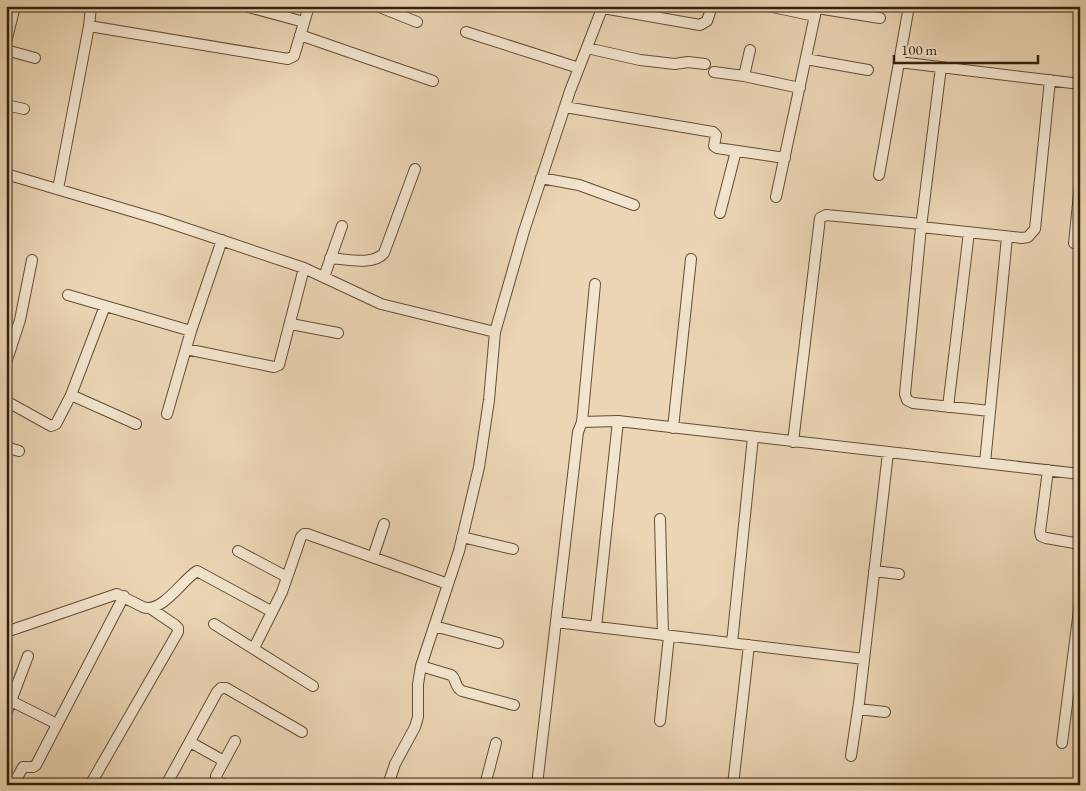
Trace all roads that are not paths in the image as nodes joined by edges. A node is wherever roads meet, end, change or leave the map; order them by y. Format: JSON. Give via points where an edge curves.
{"nodes":[{"id":1,"x":15,"y":6,"type":"edge"},
{"id":2,"x":92,"y":6,"type":"edge"},
{"id":3,"x":245,"y":6,"type":"edge"},
{"id":4,"x":309,"y":6,"type":"edge"},
{"id":5,"x":377,"y":6,"type":"edge"},
{"id":6,"x":712,"y":6,"type":"edge"},
{"id":7,"x":768,"y":6,"type":"edge"},
{"id":8,"x":908,"y":6,"type":"edge"},
{"id":9,"x":603,"y":7,"type":"edge"},
{"id":10,"x":816,"y":10,"type":"edge"},
{"id":11,"x":880,"y":18,"type":"dead end"},
{"id":12,"x":304,"y":22,"type":"junction"},
{"id":13,"x":417,"y":22,"type":"dead end"},
{"id":14,"x":89,"y":26,"type":"junction"},
{"id":15,"x":466,"y":32,"type":"dead end"},
{"id":16,"x":300,"y":35,"type":"junction"},
{"id":17,"x":6,"y":42,"type":"edge"},
{"id":18,"x":587,"y":48,"type":"junction"},
{"id":19,"x":6,"y":50,"type":"edge"},
{"id":20,"x":750,"y":50,"type":"dead end"},
{"id":21,"x":35,"y":58,"type":"dead end"},
{"id":22,"x":806,"y":59,"type":"junction"},
{"id":23,"x":899,"y":62,"type":"junction"},
{"id":24,"x":705,"y":64,"type":"dead end"},
{"id":25,"x":941,"y":67,"type":"junction"},
{"id":26,"x":579,"y":68,"type":"junction"},
{"id":27,"x":868,"y":70,"type":"dead end"},
{"id":28,"x":714,"y":72,"type":"dead end"},
{"id":29,"x":744,"y":76,"type":"junction"},
{"id":30,"x":1050,"y":80,"type":"junction"},
{"id":31,"x":433,"y":81,"type":"dead end"},
{"id":32,"x":1080,"y":84,"type":"edge"},
{"id":33,"x":800,"y":88,"type":"junction"},
{"id":34,"x":6,"y":105,"type":"edge"},
{"id":35,"x":565,"y":107,"type":"junction"},
{"id":36,"x":24,"y":109,"type":"dead end"},
{"id":37,"x":736,"y":151,"type":"junction"},
{"id":38,"x":785,"y":158,"type":"junction"},
{"id":39,"x":415,"y":169,"type":"dead end"},
{"id":40,"x":6,"y":174,"type":"edge"},
{"id":41,"x":878,"y":175,"type":"dead end"},
{"id":42,"x":541,"y":178,"type":"junction"},
{"id":43,"x":1080,"y":184,"type":"edge"},
{"id":44,"x":58,"y":189,"type":"junction"},
{"id":45,"x":776,"y":197,"type":"dead end"},
{"id":46,"x":634,"y":205,"type":"dead end"},
{"id":47,"x":720,"y":212,"type":"dead end"},
{"id":48,"x":921,"y":225,"type":"junction"},
{"id":49,"x":342,"y":226,"type":"dead end"},
{"id":50,"x":969,"y":232,"type":"junction"},
{"id":51,"x":1007,"y":237,"type":"junction"},
{"id":52,"x":222,"y":240,"type":"junction"},
{"id":53,"x":1074,"y":243,"type":"dead end"},
{"id":54,"x":330,"y":258,"type":"junction"},
{"id":55,"x":691,"y":259,"type":"dead end"},
{"id":56,"x":32,"y":260,"type":"dead end"},
{"id":57,"x":304,"y":268,"type":"junction"},
{"id":58,"x":324,"y":277,"type":"junction"},
{"id":59,"x":595,"y":284,"type":"dead end"},
{"id":60,"x":68,"y":295,"type":"dead end"},
{"id":61,"x":105,"y":306,"type":"junction"},
{"id":62,"x":291,"y":324,"type":"junction"},
{"id":63,"x":192,"y":330,"type":"junction"},
{"id":64,"x":495,"y":332,"type":"junction"},
{"id":65,"x":338,"y":333,"type":"dead end"},
{"id":66,"x":186,"y":349,"type":"junction"},
{"id":67,"x":6,"y":363,"type":"edge"},
{"id":68,"x":71,"y":395,"type":"junction"},
{"id":69,"x":6,"y":401,"type":"edge"},
{"id":70,"x":948,"y":407,"type":"junction"},
{"id":71,"x":990,"y":411,"type":"junction"},
{"id":72,"x":166,"y":414,"type":"dead end"},
{"id":73,"x":618,"y":421,"type":"junction"},
{"id":74,"x":582,"y":422,"type":"junction"},
{"id":75,"x":136,"y":424,"type":"dead end"},
{"id":76,"x":673,"y":428,"type":"junction"},
{"id":77,"x":753,"y":437,"type":"junction"},
{"id":78,"x":793,"y":442,"type":"junction"},
{"id":79,"x":6,"y":447,"type":"edge"},
{"id":80,"x":19,"y":451,"type":"dead end"},
{"id":81,"x":888,"y":453,"type":"junction"},
{"id":82,"x":985,"y":463,"type":"junction"},
{"id":83,"x":1048,"y":470,"type":"junction"},
{"id":84,"x":1080,"y":474,"type":"edge"},
{"id":85,"x":660,"y":519,"type":"dead end"},
{"id":86,"x":384,"y":524,"type":"dead end"},
{"id":87,"x":462,"y":537,"type":"junction"},
{"id":88,"x":1080,"y":544,"type":"edge"},
{"id":89,"x":514,"y":549,"type":"dead end"},
{"id":90,"x":238,"y":552,"type":"dead end"},
{"id":91,"x":373,"y":558,"type":"junction"},
{"id":92,"x":874,"y":571,"type":"junction"},
{"id":93,"x":899,"y":574,"type":"dead end"},
{"id":94,"x":287,"y":577,"type":"junction"},
{"id":95,"x":448,"y":584,"type":"junction"},
{"id":96,"x":124,"y":596,"type":"junction"},
{"id":97,"x":1080,"y":602,"type":"edge"},
{"id":98,"x":150,"y":608,"type":"junction"},
{"id":99,"x":273,"y":610,"type":"junction"},
{"id":100,"x":556,"y":622,"type":"junction"},
{"id":101,"x":214,"y":624,"type":"dead end"},
{"id":102,"x":434,"y":626,"type":"junction"},
{"id":103,"x":596,"y":627,"type":"junction"},
{"id":104,"x":6,"y":632,"type":"edge"},
{"id":105,"x":666,"y":635,"type":"junction"},
{"id":106,"x":498,"y":643,"type":"dead end"},
{"id":107,"x":732,"y":643,"type":"junction"},
{"id":108,"x":749,"y":645,"type":"junction"},
{"id":109,"x":254,"y":648,"type":"junction"},
{"id":110,"x":28,"y":656,"type":"dead end"},
{"id":111,"x":864,"y":659,"type":"junction"},
{"id":112,"x":421,"y":666,"type":"junction"},
{"id":113,"x":313,"y":686,"type":"dead end"},
{"id":114,"x":11,"y":701,"type":"junction"},
{"id":115,"x":514,"y":704,"type":"dead end"},
{"id":116,"x":858,"y":709,"type":"junction"},
{"id":117,"x":885,"y":712,"type":"dead end"},
{"id":118,"x":6,"y":714,"type":"edge"},
{"id":119,"x":660,"y":721,"type":"dead end"},
{"id":120,"x":57,"y":724,"type":"junction"},
{"id":121,"x":302,"y":732,"type":"dead end"},
{"id":122,"x":236,"y":741,"type":"dead end"},
{"id":123,"x":190,"y":742,"type":"junction"},
{"id":124,"x":496,"y":743,"type":"dead end"},
{"id":125,"x":1062,"y":743,"type":"dead end"},
{"id":126,"x":851,"y":756,"type":"dead end"},
{"id":127,"x":224,"y":761,"type":"junction"},
{"id":128,"x":13,"y":785,"type":"edge"},
{"id":129,"x":90,"y":785,"type":"edge"},
{"id":130,"x":166,"y":785,"type":"edge"},
{"id":131,"x":224,"y":785,"type":"edge"},
{"id":132,"x":388,"y":785,"type":"edge"},
{"id":133,"x":485,"y":785,"type":"edge"},
{"id":134,"x":537,"y":785,"type":"edge"},
{"id":135,"x":733,"y":785,"type":"edge"}],
"edges":[{"from":1,"to":17,"type":"street"},
{"from":2,"to":14,"type":"street"},
{"from":3,"to":12,"type":"street"},
{"from":4,"to":12,"type":"street"},
{"from":5,"to":13,"type":"street"},
{"from":6,"to":9,"type":"street","via":[[707,21],[700,25]]},
{"from":7,"to":10,"type":"street"},
{"from":8,"to":23,"type":"street"},
{"from":9,"to":18,"type":"street"},
{"from":10,"to":11,"type":"street"},
{"from":10,"to":22,"type":"street"},
{"from":12,"to":16,"type":"street"},
{"from":14,"to":16,"type":"street","via":[[288,59],[294,56]]},
{"from":14,"to":44,"type":"street"},
{"from":15,"to":26,"type":"street"},
{"from":16,"to":31,"type":"street"},
{"from":18,"to":24,"type":"street","via":[[640,60]]},
{"from":18,"to":26,"type":"street"},
{"from":19,"to":21,"type":"street"},
{"from":20,"to":29,"type":"street"},
{"from":22,"to":27,"type":"street"},
{"from":22,"to":33,"type":"street"},
{"from":23,"to":25,"type":"street"},
{"from":23,"to":41,"type":"street"},
{"from":25,"to":30,"type":"street"},
{"from":25,"to":48,"type":"street"},
{"from":26,"to":35,"type":"street"},
{"from":28,"to":29,"type":"street"},
{"from":29,"to":33,"type":"street"},
{"from":30,"to":32,"type":"street"},
{"from":30,"to":51,"type":"street","via":[[1035,229],[1028,237]]},
{"from":33,"to":38,"type":"street"},
{"from":34,"to":36,"type":"street"},
{"from":35,"to":37,"type":"street","via":[[713,132],[716,135],[715,147]]},
{"from":35,"to":42,"type":"street"},
{"from":37,"to":38,"type":"street"},
{"from":37,"to":47,"type":"street"},
{"from":38,"to":45,"type":"street"},
{"from":39,"to":54,"type":"street","via":[[380,258]]},
{"from":40,"to":44,"type":"street"},
{"from":42,"to":46,"type":"street","via":[[579,185]]},
{"from":42,"to":64,"type":"street"},
{"from":43,"to":53,"type":"street"},
{"from":44,"to":52,"type":"street"},
{"from":48,"to":50,"type":"street"},
{"from":48,"to":70,"type":"street","via":[[905,394],[913,403]]},
{"from":48,"to":78,"type":"street","via":[[826,215],[820,218]]},
{"from":49,"to":54,"type":"street"},
{"from":50,"to":51,"type":"street"},
{"from":50,"to":70,"type":"street"},
{"from":51,"to":71,"type":"street"},
{"from":52,"to":57,"type":"street"},
{"from":52,"to":63,"type":"street"},
{"from":54,"to":58,"type":"street"},
{"from":55,"to":76,"type":"street"},
{"from":56,"to":67,"type":"street","via":[[20,320]]},
{"from":57,"to":58,"type":"street"},
{"from":57,"to":62,"type":"street"},
{"from":58,"to":64,"type":"street","via":[[380,304]]},
{"from":59,"to":74,"type":"street"},
{"from":60,"to":61,"type":"street"},
{"from":61,"to":63,"type":"street"},
{"from":61,"to":68,"type":"street"},
{"from":62,"to":65,"type":"street"},
{"from":62,"to":66,"type":"street","via":[[279,365],[274,367]]},
{"from":63,"to":66,"type":"street"},
{"from":64,"to":87,"type":"street","via":[[479,467]]},
{"from":66,"to":72,"type":"street"},
{"from":68,"to":69,"type":"street","via":[[54,426]]},
{"from":68,"to":75,"type":"street"},
{"from":70,"to":71,"type":"street"},
{"from":71,"to":82,"type":"street"},
{"from":73,"to":74,"type":"street"},
{"from":73,"to":76,"type":"street"},
{"from":73,"to":103,"type":"street"},
{"from":74,"to":100,"type":"street","via":[[578,432]]},
{"from":76,"to":77,"type":"street"},
{"from":77,"to":78,"type":"street"},
{"from":77,"to":107,"type":"street"},
{"from":78,"to":81,"type":"street"},
{"from":79,"to":80,"type":"street"},
{"from":81,"to":82,"type":"street"},
{"from":81,"to":92,"type":"street"},
{"from":82,"to":83,"type":"street"},
{"from":83,"to":84,"type":"street"},
{"from":83,"to":88,"type":"street","via":[[1040,532],[1046,538]]},
{"from":85,"to":105,"type":"street"},
{"from":86,"to":91,"type":"street"},
{"from":87,"to":89,"type":"street"},
{"from":87,"to":95,"type":"street"},
{"from":90,"to":94,"type":"street"},
{"from":91,"to":94,"type":"street","via":[[304,534]]},
{"from":91,"to":95,"type":"street"},
{"from":92,"to":93,"type":"street"},
{"from":92,"to":111,"type":"street"},
{"from":94,"to":99,"type":"street"},
{"from":95,"to":102,"type":"street"},
{"from":96,"to":98,"type":"street"},
{"from":96,"to":104,"type":"street","via":[[113,595]]},
{"from":96,"to":120,"type":"street"},
{"from":97,"to":125,"type":"street"},
{"from":98,"to":99,"type":"street","via":[[166,600],[197,571]]},
{"from":98,"to":129,"type":"street","via":[[175,625],[178,632]]},
{"from":99,"to":109,"type":"street"},
{"from":100,"to":103,"type":"street"},
{"from":100,"to":134,"type":"street"},
{"from":101,"to":109,"type":"street"},
{"from":102,"to":106,"type":"street"},
{"from":102,"to":112,"type":"street"},
{"from":103,"to":105,"type":"street"},
{"from":105,"to":107,"type":"street"},
{"from":105,"to":119,"type":"street"},
{"from":107,"to":108,"type":"street"},
{"from":108,"to":111,"type":"street"},
{"from":108,"to":135,"type":"street"},
{"from":109,"to":113,"type":"street"},
{"from":110,"to":114,"type":"street"},
{"from":111,"to":116,"type":"street"},
{"from":112,"to":115,"type":"street","via":[[453,676],[462,691]]},
{"from":112,"to":132,"type":"street","via":[[418,718]]},
{"from":114,"to":118,"type":"street"},
{"from":114,"to":120,"type":"street"},
{"from":116,"to":117,"type":"street"},
{"from":116,"to":126,"type":"street"},
{"from":120,"to":128,"type":"street","via":[[36,765],[23,767]]},
{"from":121,"to":123,"type":"street","via":[[221,688]]},
{"from":122,"to":127,"type":"street"},
{"from":123,"to":127,"type":"street"},
{"from":123,"to":130,"type":"street"},
{"from":124,"to":133,"type":"street"},
{"from":127,"to":131,"type":"street","via":[[216,778]]}]}
